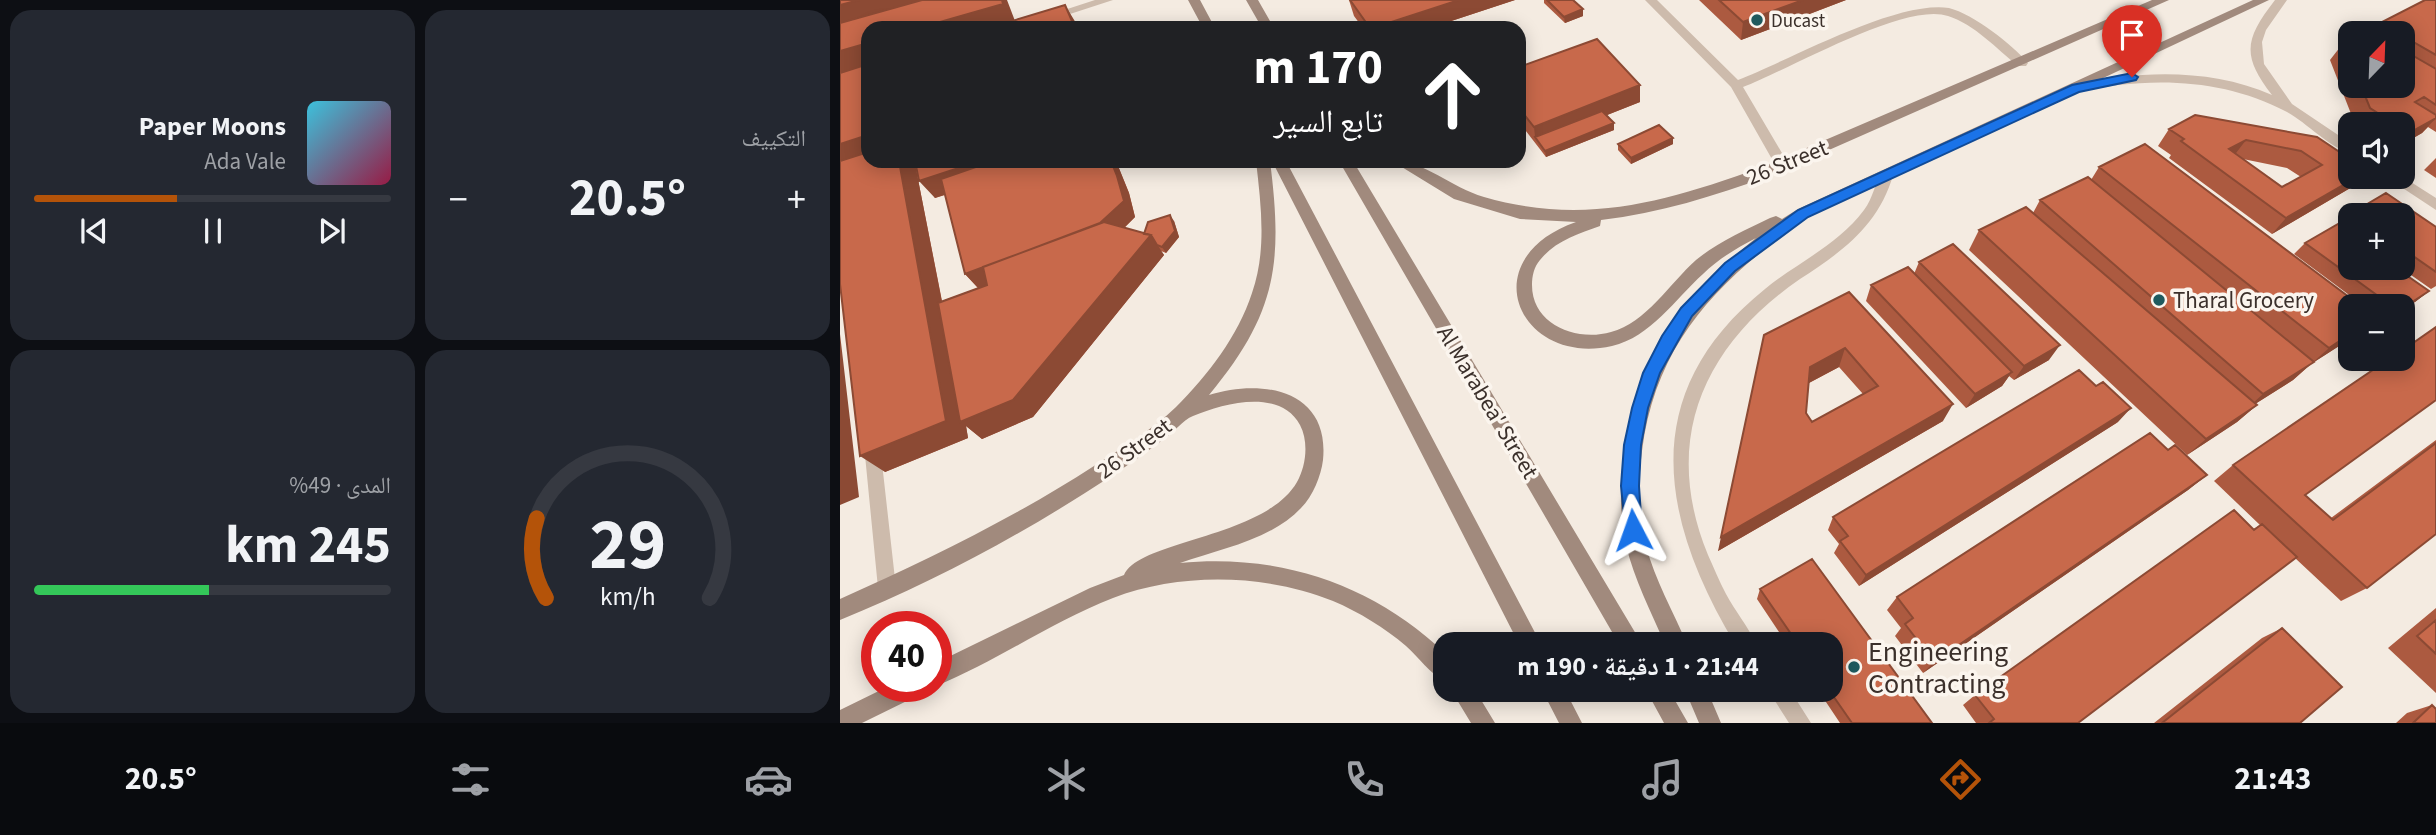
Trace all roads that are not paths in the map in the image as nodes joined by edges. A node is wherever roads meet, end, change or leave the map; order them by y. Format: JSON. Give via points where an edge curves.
{"nodes":[{"id":1,"x":1107,"y":0,"type":"edge"},
{"id":2,"x":1194,"y":0,"type":"edge"},
{"id":3,"x":1252,"y":0,"type":"edge"},
{"id":4,"x":1651,"y":0,"type":"edge"},
{"id":5,"x":1932,"y":0,"type":"edge"},
{"id":6,"x":2163,"y":0,"type":"edge"},
{"id":7,"x":2263,"y":0,"type":"edge"},
{"id":8,"x":2281,"y":0,"type":"edge"},
{"id":9,"x":1947,"y":11,"type":"junction"},
{"id":10,"x":1038,"y":21,"type":"edge"},
{"id":11,"x":1205,"y":21,"type":"edge"},
{"id":12,"x":1264,"y":21,"type":"edge"},
{"id":13,"x":2022,"y":63,"type":"junction"},
{"id":14,"x":1736,"y":85,"type":"junction"},
{"id":15,"x":2076,"y":88,"type":"junction"},
{"id":16,"x":2287,"y":107,"type":"junction"},
{"id":17,"x":2338,"y":141,"type":"edge"},
{"id":18,"x":1782,"y":165,"type":"junction"},
{"id":19,"x":1264,"y":168,"type":"edge"},
{"id":20,"x":1283,"y":168,"type":"edge"},
{"id":21,"x":1350,"y":168,"type":"edge"},
{"id":22,"x":1410,"y":168,"type":"edge"},
{"id":23,"x":1886,"y":175,"type":"junction"},
{"id":24,"x":2411,"y":189,"type":"edge"},
{"id":25,"x":2436,"y":205,"type":"edge"},
{"id":26,"x":1803,"y":213,"type":"junction"},
{"id":27,"x":1608,"y":216,"type":"junction"},
{"id":28,"x":1182,"y":413,"type":"junction"},
{"id":29,"x":869,"y":423,"type":"edge"},
{"id":30,"x":1116,"y":586,"type":"junction"},
{"id":31,"x":887,"y":588,"type":"junction"},
{"id":32,"x":840,"y":610,"type":"edge"},
{"id":33,"x":1524,"y":632,"type":"edge"},
{"id":34,"x":1624,"y":632,"type":"edge"},
{"id":35,"x":1671,"y":632,"type":"edge"},
{"id":36,"x":1738,"y":632,"type":"edge"},
{"id":37,"x":1433,"y":655,"type":"edge"},
{"id":38,"x":952,"y":667,"type":"edge"},
{"id":39,"x":881,"y":702,"type":"edge"},
{"id":40,"x":1470,"y":702,"type":"edge"},
{"id":41,"x":1560,"y":702,"type":"edge"},
{"id":42,"x":1664,"y":702,"type":"edge"},
{"id":43,"x":1701,"y":702,"type":"edge"},
{"id":44,"x":1786,"y":702,"type":"edge"},
{"id":45,"x":840,"y":722,"type":"edge"},
{"id":46,"x":1484,"y":723,"type":"edge"},
{"id":47,"x":1571,"y":723,"type":"edge"},
{"id":48,"x":1677,"y":723,"type":"edge"},
{"id":49,"x":1710,"y":723,"type":"edge"},
{"id":50,"x":1801,"y":723,"type":"edge"}],
"edges":[{"from":1,"to":10,"type":"lane"},
{"from":2,"to":11,"type":"main road"},
{"from":3,"to":12,"type":"main road"},
{"from":4,"to":14,"type":"lane"},
{"from":5,"to":9,"type":"lane"},
{"from":6,"to":13,"type":"main road","name":"26 Street"},
{"from":7,"to":15,"type":"main road"},
{"from":8,"to":16,"type":"lane","via":[[2259,30],[2254,52],[2266,80]]},
{"from":9,"to":13,"type":"lane"},
{"from":9,"to":14,"type":"lane","via":[[1920,9],[1855,32],[1765,76]]},
{"from":13,"to":18,"type":"main road","name":"26 Street"},
{"from":14,"to":18,"type":"lane"},
{"from":15,"to":16,"type":"lane","via":[[2132,77],[2192,79],[2235,88]]},
{"from":15,"to":23,"type":"main road"},
{"from":16,"to":17,"type":"lane"},
{"from":18,"to":27,"type":"main road","name":"26 Street","via":[[1680,203]]},
{"from":19,"to":28,"type":"main road","name":"26 Street","via":[[1270,248],[1258,299],[1229,353]]},
{"from":20,"to":33,"type":"main road"},
{"from":21,"to":34,"type":"main road","name":"Al Marabea' Street"},
{"from":22,"to":27,"type":"main road","name":"26 Street","via":[[1500,211],[1542,217]]},
{"from":23,"to":26,"type":"main road"},
{"from":23,"to":36,"type":"lane","via":[[1880,200],[1864,222],[1742,316],[1721,340],[1690,400],[1681,472],[1685,511],[1714,594]]},
{"from":24,"to":25,"type":"lane"},
{"from":26,"to":27,"type":"main road","via":[[1731,244],[1696,270],[1652,314],[1614,339],[1564,338],[1537,322],[1528,310],[1521,285],[1527,267],[1555,238]]},
{"from":26,"to":35,"type":"main road","via":[[1751,249],[1709,287],[1686,312],[1651,373],[1632,445],[1633,530]]},
{"from":28,"to":30,"type":"main road","via":[[1251,394],[1292,404],[1314,433],[1311,474],[1283,513],[1243,533],[1165,558]]},
{"from":28,"to":31,"type":"main road","name":"26 Street","via":[[1110,467],[1026,520]]},
{"from":29,"to":31,"type":"lane"},
{"from":30,"to":37,"type":"main road","via":[[1224,569],[1291,576],[1342,594],[1389,620]]},
{"from":30,"to":38,"type":"main road"},
{"from":31,"to":32,"type":"main road","name":"26 Street"},
{"from":39,"to":45,"type":"main road"},
{"from":40,"to":46,"type":"main road"},
{"from":41,"to":47,"type":"main road"},
{"from":42,"to":48,"type":"main road"},
{"from":43,"to":49,"type":"main road"},
{"from":44,"to":50,"type":"lane"}]}
